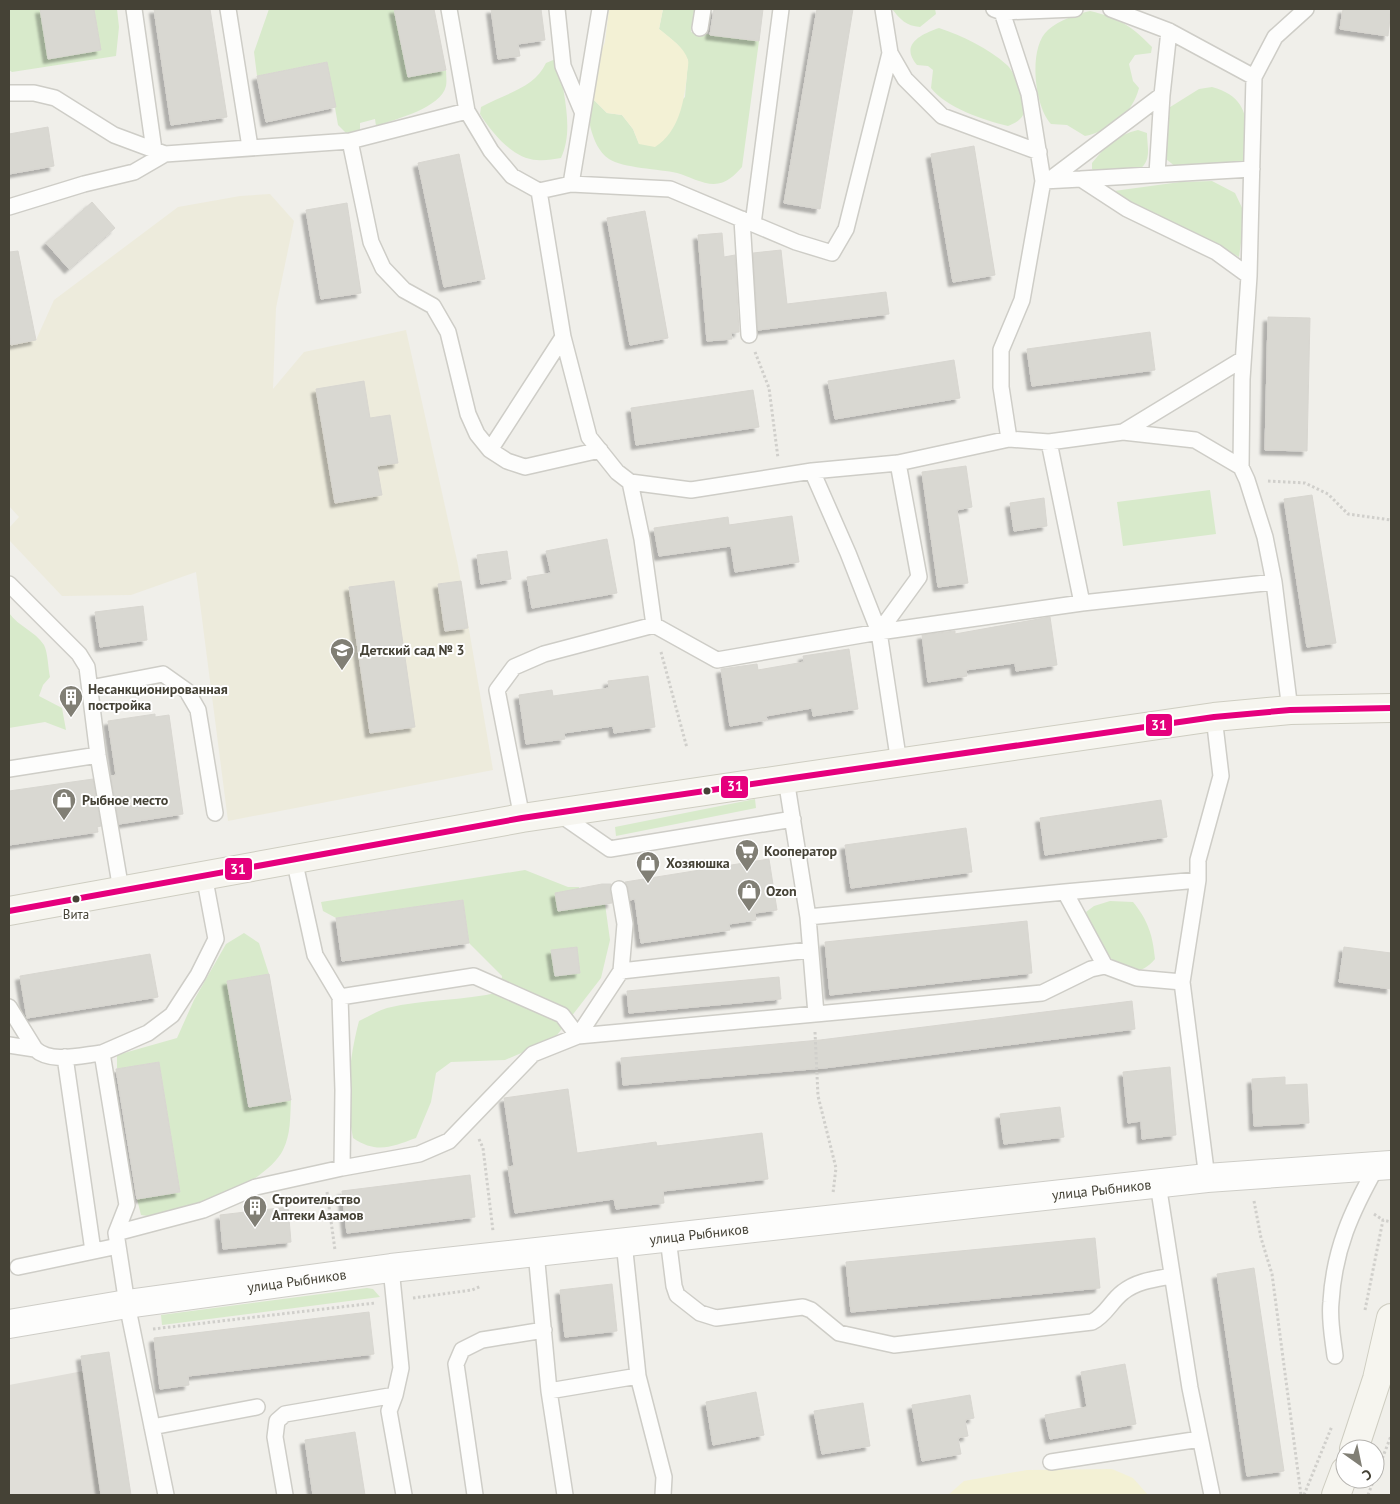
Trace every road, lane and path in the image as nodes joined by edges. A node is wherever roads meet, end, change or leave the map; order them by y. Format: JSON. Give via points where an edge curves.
{"nodes":[{"id":1,"x":134,"y":9,"type":"edge"},
{"id":2,"x":228,"y":9,"type":"edge"},
{"id":3,"x":449,"y":9,"type":"edge"},
{"id":4,"x":557,"y":9,"type":"edge"},
{"id":5,"x":600,"y":9,"type":"edge"},
{"id":6,"x":703,"y":9,"type":"edge"},
{"id":7,"x":781,"y":9,"type":"edge"},
{"id":8,"x":882,"y":9,"type":"edge"},
{"id":9,"x":1075,"y":9,"type":"edge"},
{"id":10,"x":1110,"y":9,"type":"edge"},
{"id":11,"x":1306,"y":9,"type":"edge"},
{"id":12,"x":997,"y":10,"type":"edge"},
{"id":13,"x":700,"y":28,"type":"dead end"},
{"id":14,"x":1169,"y":31,"type":"junction"},
{"id":15,"x":890,"y":53,"type":"junction"},
{"id":16,"x":1254,"y":77,"type":"junction"},
{"id":17,"x":9,"y":93,"type":"edge"},
{"id":18,"x":1162,"y":95,"type":"junction"},
{"id":19,"x":467,"y":111,"type":"junction"},
{"id":20,"x":582,"y":111,"type":"junction"},
{"id":21,"x":350,"y":141,"type":"junction"},
{"id":22,"x":250,"y":147,"type":"junction"},
{"id":23,"x":159,"y":152,"type":"junction"},
{"id":24,"x":1039,"y":152,"type":"junction"},
{"id":25,"x":1252,"y":170,"type":"junction"},
{"id":26,"x":1158,"y":174,"type":"junction"},
{"id":27,"x":1081,"y":179,"type":"junction"},
{"id":28,"x":1046,"y":181,"type":"junction"},
{"id":29,"x":571,"y":184,"type":"junction"},
{"id":30,"x":539,"y":191,"type":"junction"},
{"id":31,"x":9,"y":207,"type":"edge"},
{"id":32,"x":747,"y":222,"type":"junction"},
{"id":33,"x":1249,"y":276,"type":"junction"},
{"id":34,"x":748,"y":335,"type":"joint"},
{"id":35,"x":563,"y":337,"type":"junction"},
{"id":36,"x":1243,"y":359,"type":"junction"},
{"id":37,"x":1123,"y":432,"type":"junction"},
{"id":38,"x":1009,"y":439,"type":"junction"},
{"id":39,"x":1049,"y":442,"type":"junction"},
{"id":40,"x":490,"y":450,"type":"junction"},
{"id":41,"x":600,"y":450,"type":"junction"},
{"id":42,"x":898,"y":463,"type":"junction"},
{"id":43,"x":812,"y":471,"type":"junction"},
{"id":44,"x":1244,"y":474,"type":"junction"},
{"id":45,"x":780,"y":476,"type":"junction"},
{"id":46,"x":630,"y":482,"type":"junction"},
{"id":47,"x":1391,"y":520,"type":"edge"},
{"id":48,"x":1274,"y":582,"type":"junction"},
{"id":49,"x":9,"y":584,"type":"edge"},
{"id":50,"x":1082,"y":603,"type":"junction"},
{"id":51,"x":654,"y":625,"type":"junction"},
{"id":52,"x":879,"y":632,"type":"junction"},
{"id":53,"x":90,"y":688,"type":"junction"},
{"id":54,"x":1391,"y":708,"type":"edge"},
{"id":55,"x":1290,"y":710,"type":"junction"},
{"id":56,"x":1214,"y":717,"type":"junction"},
{"id":57,"x":687,"y":748,"type":"dead end"},
{"id":58,"x":98,"y":755,"type":"junction"},
{"id":59,"x":900,"y":763,"type":"junction"},
{"id":60,"x":9,"y":769,"type":"edge"},
{"id":61,"x":786,"y":779,"type":"junction"},
{"id":62,"x":215,"y":813,"type":"dead end"},
{"id":63,"x":558,"y":813,"type":"junction"},
{"id":64,"x":522,"y":818,"type":"junction"},
{"id":65,"x":793,"y":818,"type":"junction"},
{"id":66,"x":294,"y":859,"type":"junction"},
{"id":67,"x":204,"y":876,"type":"junction"},
{"id":68,"x":1198,"y":880,"type":"junction"},
{"id":69,"x":618,"y":889,"type":"dead end"},
{"id":70,"x":121,"y":890,"type":"junction"},
{"id":71,"x":1065,"y":892,"type":"junction"},
{"id":72,"x":9,"y":910,"type":"edge"},
{"id":73,"x":808,"y":917,"type":"junction"},
{"id":74,"x":810,"y":950,"type":"junction"},
{"id":75,"x":1106,"y":966,"type":"junction"},
{"id":76,"x":621,"y":972,"type":"junction"},
{"id":77,"x":1182,"y":982,"type":"junction"},
{"id":78,"x":340,"y":997,"type":"junction"},
{"id":79,"x":9,"y":1008,"type":"edge"},
{"id":80,"x":816,"y":1014,"type":"junction"},
{"id":81,"x":578,"y":1036,"type":"junction"},
{"id":82,"x":9,"y":1045,"type":"edge"},
{"id":83,"x":35,"y":1049,"type":"junction"},
{"id":84,"x":102,"y":1053,"type":"junction"},
{"id":85,"x":65,"y":1057,"type":"junction"},
{"id":86,"x":470,"y":1118,"type":"junction"},
{"id":87,"x":1384,"y":1166,"type":"edge"},
{"id":88,"x":342,"y":1168,"type":"junction"},
{"id":89,"x":324,"y":1172,"type":"junction"},
{"id":90,"x":1207,"y":1178,"type":"junction"},
{"id":91,"x":1158,"y":1184,"type":"junction"},
{"id":92,"x":1254,"y":1200,"type":"junction"},
{"id":93,"x":1262,"y":1200,"type":"dead end"},
{"id":94,"x":1358,"y":1200,"type":"junction"},
{"id":95,"x":1247,"y":1201,"type":"dead end"},
{"id":96,"x":830,"y":1202,"type":"dead end"},
{"id":97,"x":1383,"y":1220,"type":"dead end"},
{"id":98,"x":668,"y":1238,"type":"junction"},
{"id":99,"x":117,"y":1239,"type":"junction"},
{"id":100,"x":624,"y":1242,"type":"junction"},
{"id":101,"x":93,"y":1251,"type":"junction"},
{"id":102,"x":536,"y":1252,"type":"junction"},
{"id":103,"x":18,"y":1268,"type":"dead end"},
{"id":104,"x":391,"y":1268,"type":"junction"},
{"id":105,"x":492,"y":1270,"type":"junction"},
{"id":106,"x":338,"y":1275,"type":"junction"},
{"id":107,"x":1171,"y":1276,"type":"junction"},
{"id":108,"x":396,"y":1300,"type":"junction"},
{"id":109,"x":127,"y":1304,"type":"junction"},
{"id":110,"x":1391,"y":1318,"type":"edge"},
{"id":111,"x":9,"y":1324,"type":"edge"},
{"id":112,"x":544,"y":1330,"type":"junction"},
{"id":113,"x":134,"y":1332,"type":"junction"},
{"id":114,"x":1335,"y":1356,"type":"dead end"},
{"id":115,"x":638,"y":1376,"type":"junction"},
{"id":116,"x":549,"y":1391,"type":"junction"},
{"id":117,"x":396,"y":1395,"type":"junction"},
{"id":118,"x":257,"y":1407,"type":"dead end"},
{"id":119,"x":152,"y":1427,"type":"junction"},
{"id":120,"x":1391,"y":1436,"type":"edge"},
{"id":121,"x":1200,"y":1439,"type":"junction"},
{"id":122,"x":1357,"y":1439,"type":"edge"},
{"id":123,"x":1385,"y":1452,"type":"edge"},
{"id":124,"x":1051,"y":1462,"type":"dead end"},
{"id":125,"x":166,"y":1495,"type":"edge"},
{"id":126,"x":286,"y":1495,"type":"edge"},
{"id":127,"x":404,"y":1495,"type":"edge"},
{"id":128,"x":475,"y":1495,"type":"edge"},
{"id":129,"x":565,"y":1495,"type":"edge"},
{"id":130,"x":663,"y":1495,"type":"edge"},
{"id":131,"x":1212,"y":1495,"type":"edge"},
{"id":132,"x":1301,"y":1495,"type":"edge"}],
"edges":[{"from":1,"to":23,"type":"lane"},
{"from":2,"to":22,"type":"lane"},
{"from":3,"to":19,"type":"lane"},
{"from":4,"to":20,"type":"lane","via":[[563,66]]},
{"from":5,"to":20,"type":"lane"},
{"from":6,"to":13,"type":"lane"},
{"from":7,"to":32,"type":"lane"},
{"from":8,"to":15,"type":"lane"},
{"from":9,"to":12,"type":"lane"},
{"from":10,"to":14,"type":"lane"},
{"from":11,"to":16,"type":"lane","via":[[1274,37]]},
{"from":12,"to":24,"type":"lane","via":[[1029,94]]},
{"from":14,"to":16,"type":"lane"},
{"from":14,"to":18,"type":"lane"},
{"from":15,"to":24,"type":"lane","via":[[905,79],[942,116]]},
{"from":15,"to":32,"type":"lane","via":[[846,228],[832,253]]},
{"from":16,"to":25,"type":"lane"},
{"from":17,"to":23,"type":"lane","via":[[34,93],[55,98],[114,135]]},
{"from":18,"to":26,"type":"lane"},
{"from":18,"to":28,"type":"lane"},
{"from":19,"to":21,"type":"lane"},
{"from":19,"to":30,"type":"lane","via":[[512,176]]},
{"from":20,"to":29,"type":"lane"},
{"from":21,"to":22,"type":"lane"},
{"from":21,"to":40,"type":"lane","via":[[371,242],[383,268],[404,290],[432,306],[448,332],[468,414],[477,434]]},
{"from":22,"to":23,"type":"lane"},
{"from":23,"to":31,"type":"lane","via":[[134,172]]},
{"from":24,"to":28,"type":"lane"},
{"from":25,"to":26,"type":"lane"},
{"from":25,"to":33,"type":"lane"},
{"from":26,"to":27,"type":"lane"},
{"from":27,"to":28,"type":"lane"},
{"from":27,"to":33,"type":"lane","via":[[1127,209],[1216,252]]},
{"from":28,"to":38,"type":"lane","via":[[1022,300],[1002,350],[1002,387]]},
{"from":29,"to":30,"type":"lane"},
{"from":29,"to":32,"type":"lane","via":[[670,189]]},
{"from":30,"to":35,"type":"lane"},
{"from":32,"to":34,"type":"lane"},
{"from":33,"to":36,"type":"lane"},
{"from":34,"to":45,"type":"path","via":[[769,388]]},
{"from":35,"to":40,"type":"lane"},
{"from":35,"to":41,"type":"lane","via":[[589,438]]},
{"from":36,"to":37,"type":"lane"},
{"from":36,"to":44,"type":"lane"},
{"from":37,"to":39,"type":"lane"},
{"from":37,"to":44,"type":"lane","via":[[1195,440]]},
{"from":38,"to":39,"type":"lane"},
{"from":38,"to":42,"type":"lane"},
{"from":39,"to":50,"type":"lane"},
{"from":40,"to":41,"type":"lane","via":[[506,462],[525,467]]},
{"from":41,"to":46,"type":"lane","via":[[617,472]]},
{"from":42,"to":43,"type":"lane"},
{"from":42,"to":52,"type":"lane","via":[[919,577]]},
{"from":43,"to":45,"type":"lane"},
{"from":43,"to":52,"type":"lane"},
{"from":44,"to":47,"type":"path","via":[[1305,483],[1328,494],[1348,514]]},
{"from":44,"to":48,"type":"lane","via":[[1265,537]]},
{"from":45,"to":46,"type":"lane","via":[[691,490]]},
{"from":46,"to":51,"type":"lane"},
{"from":48,"to":50,"type":"lane"},
{"from":48,"to":55,"type":"lane"},
{"from":49,"to":53,"type":"lane","via":[[79,654],[87,667]]},
{"from":50,"to":52,"type":"lane"},
{"from":51,"to":52,"type":"lane","via":[[717,660]]},
{"from":51,"to":57,"type":"path"},
{"from":51,"to":64,"type":"lane","via":[[521,663],[514,666],[497,690]]},
{"from":52,"to":59,"type":"lane"},
{"from":53,"to":58,"type":"lane"},
{"from":53,"to":62,"type":"lane","via":[[163,674],[187,691],[198,710]]},
{"from":54,"to":55,"type":"main road"},
{"from":55,"to":56,"type":"main road"},
{"from":56,"to":59,"type":"main road"},
{"from":56,"to":68,"type":"lane","via":[[1221,776],[1198,860]]},
{"from":58,"to":60,"type":"lane"},
{"from":58,"to":70,"type":"lane"},
{"from":59,"to":61,"type":"main road"},
{"from":61,"to":63,"type":"main road"},
{"from":61,"to":65,"type":"lane"},
{"from":63,"to":64,"type":"main road"},
{"from":63,"to":65,"type":"lane","via":[[610,849]]},
{"from":64,"to":66,"type":"main road"},
{"from":65,"to":73,"type":"lane"},
{"from":66,"to":67,"type":"main road"},
{"from":66,"to":78,"type":"lane","via":[[315,956]]},
{"from":67,"to":70,"type":"main road"},
{"from":67,"to":84,"type":"lane","via":[[216,939],[198,975],[172,1015],[148,1033]]},
{"from":68,"to":71,"type":"lane"},
{"from":68,"to":77,"type":"lane"},
{"from":69,"to":76,"type":"lane","via":[[625,924]]},
{"from":70,"to":72,"type":"main road"},
{"from":71,"to":73,"type":"lane"},
{"from":71,"to":75,"type":"lane"},
{"from":73,"to":74,"type":"lane"},
{"from":74,"to":76,"type":"lane"},
{"from":74,"to":80,"type":"lane"},
{"from":75,"to":77,"type":"lane","via":[[1137,978]]},
{"from":75,"to":80,"type":"lane","via":[[1090,969],[1042,993]]},
{"from":76,"to":81,"type":"lane"},
{"from":77,"to":90,"type":"lane"},
{"from":78,"to":81,"type":"lane","via":[[474,976],[562,1015]]},
{"from":78,"to":88,"type":"lane"},
{"from":79,"to":83,"type":"lane"},
{"from":80,"to":81,"type":"lane"},
{"from":80,"to":96,"type":"path","via":[[818,1096],[836,1168]]},
{"from":81,"to":86,"type":"lane","via":[[533,1054]]},
{"from":82,"to":83,"type":"lane"},
{"from":83,"to":85,"type":"lane","via":[[40,1054],[55,1058]]},
{"from":84,"to":85,"type":"lane"},
{"from":84,"to":99,"type":"lane","via":[[128,1205]]},
{"from":85,"to":101,"type":"lane"},
{"from":86,"to":88,"type":"lane","via":[[449,1140],[419,1154]]},
{"from":86,"to":105,"type":"path","via":[[483,1148]]},
{"from":87,"to":90,"type":"street","name":"улица Рыбников"},
{"from":87,"to":94,"type":"lane"},
{"from":88,"to":89,"type":"lane"},
{"from":89,"to":99,"type":"lane","via":[[256,1187],[203,1210]]},
{"from":89,"to":106,"type":"path"},
{"from":90,"to":91,"type":"street","name":"улица Рыбников"},
{"from":91,"to":98,"type":"street","name":"улица Рыбников"},
{"from":91,"to":107,"type":"lane"},
{"from":92,"to":93,"type":"path"},
{"from":92,"to":95,"type":"path"},
{"from":92,"to":132,"type":"path","via":[[1272,1274]]},
{"from":94,"to":97,"type":"path"},
{"from":94,"to":114,"type":"lane","via":[[1340,1241],[1330,1304]]},
{"from":98,"to":100,"type":"street","name":"улица Рыбников"},
{"from":98,"to":107,"type":"lane","via":[[677,1295],[700,1313],[716,1318],[803,1307],[839,1333],[894,1346],[1092,1322],[1100,1318],[1123,1291],[1144,1280]]},
{"from":99,"to":101,"type":"lane"},
{"from":99,"to":109,"type":"lane"},
{"from":100,"to":102,"type":"street","name":"улица Рыбников"},
{"from":100,"to":115,"type":"lane"},
{"from":101,"to":103,"type":"lane"},
{"from":102,"to":105,"type":"street","name":"улица Рыбников"},
{"from":102,"to":112,"type":"lane"},
{"from":104,"to":105,"type":"street","name":"улица Рыбников"},
{"from":104,"to":106,"type":"street","name":"улица Рыбников"},
{"from":104,"to":108,"type":"lane"},
{"from":105,"to":108,"type":"path","via":[[472,1290]]},
{"from":106,"to":109,"type":"street","name":"улица Рыбников"},
{"from":107,"to":121,"type":"lane"},
{"from":108,"to":113,"type":"path"},
{"from":108,"to":117,"type":"lane","via":[[401,1368]]},
{"from":109,"to":111,"type":"street","name":"улица Рыбников"},
{"from":109,"to":113,"type":"lane"},
{"from":110,"to":122,"type":"main road","via":[[1377,1378]]},
{"from":112,"to":116,"type":"lane"},
{"from":112,"to":128,"type":"lane","via":[[482,1340],[462,1350],[456,1364]]},
{"from":113,"to":119,"type":"lane"},
{"from":115,"to":116,"type":"lane"},
{"from":115,"to":130,"type":"lane","via":[[664,1477]]},
{"from":116,"to":129,"type":"lane"},
{"from":117,"to":126,"type":"lane","via":[[285,1414],[277,1422],[275,1437]]},
{"from":117,"to":127,"type":"lane","via":[[389,1410]]},
{"from":118,"to":119,"type":"lane"},
{"from":119,"to":125,"type":"lane"},
{"from":120,"to":123,"type":"path"},
{"from":121,"to":124,"type":"lane"},
{"from":121,"to":131,"type":"lane"}]}
